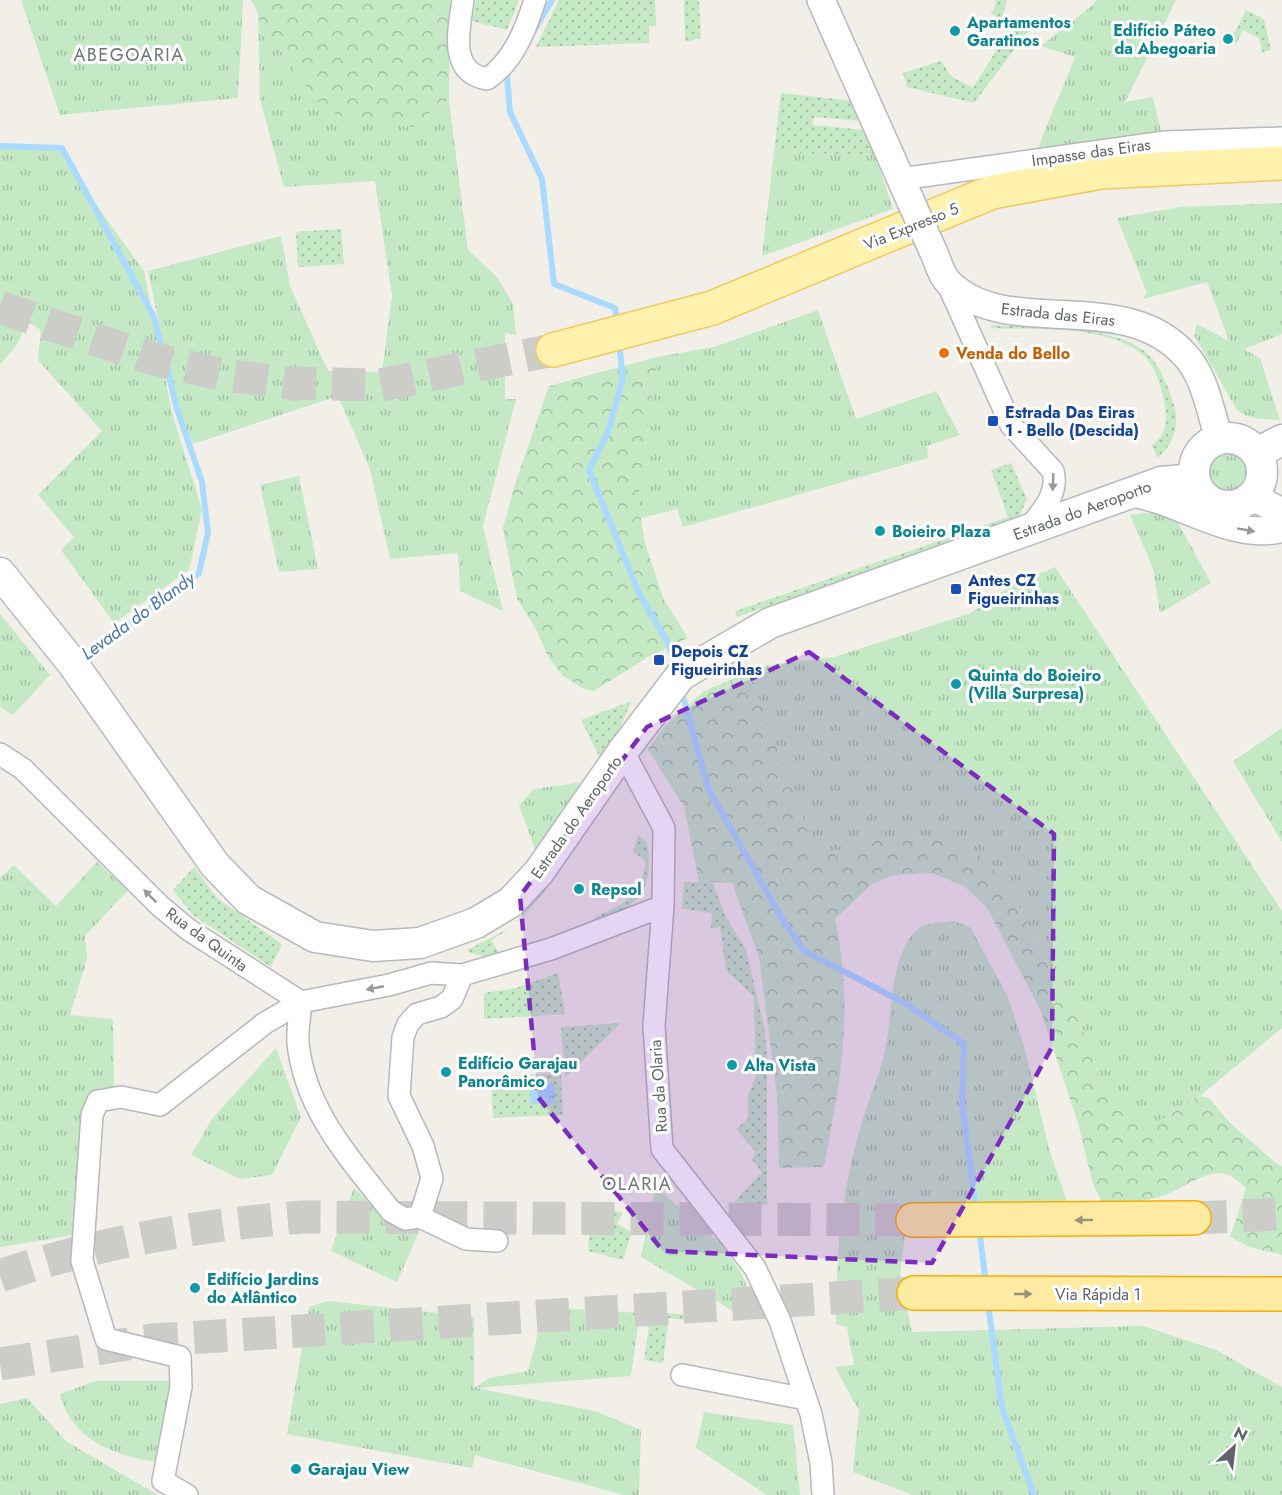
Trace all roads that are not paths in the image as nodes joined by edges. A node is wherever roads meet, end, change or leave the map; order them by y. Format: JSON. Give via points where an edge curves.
{"nodes":[{"id":1,"x":463,"y":0,"type":"edge"},
{"id":2,"x":535,"y":0,"type":"edge"},
{"id":3,"x":821,"y":0,"type":"edge"},
{"id":4,"x":1282,"y":138,"type":"edge"},
{"id":5,"x":1282,"y":163,"type":"edge"},
{"id":6,"x":906,"y":191,"type":"junction"},
{"id":7,"x":946,"y":280,"type":"junction"},
{"id":8,"x":553,"y":350,"type":"tunnel mouth"},
{"id":9,"x":1219,"y":438,"type":"junction"},
{"id":10,"x":1270,"y":446,"type":"edge"},
{"id":11,"x":1194,"y":479,"type":"junction"},
{"id":12,"x":1131,"y":493,"type":"junction"},
{"id":13,"x":1251,"y":496,"type":"junction"},
{"id":14,"x":1282,"y":512,"type":"edge"},
{"id":15,"x":1282,"y":525,"type":"edge"},
{"id":16,"x":1030,"y":527,"type":"junction"},
{"id":17,"x":0,"y":573,"type":"edge"},
{"id":18,"x":623,"y":751,"type":"junction"},
{"id":19,"x":0,"y":754,"type":"edge"},
{"id":20,"x":663,"y":906,"type":"junction"},
{"id":21,"x":420,"y":943,"type":"junction"},
{"id":22,"x":431,"y":973,"type":"junction"},
{"id":23,"x":462,"y":975,"type":"junction"},
{"id":24,"x":301,"y":1002,"type":"junction"},
{"id":25,"x":420,"y":1217,"type":"junction"},
{"id":26,"x":1194,"y":1218,"type":"tunnel mouth"},
{"id":27,"x":913,"y":1220,"type":"tunnel mouth"},
{"id":28,"x":497,"y":1241,"type":"dead end"},
{"id":29,"x":914,"y":1293,"type":"tunnel mouth"},
{"id":30,"x":1282,"y":1294,"type":"edge"},
{"id":31,"x":682,"y":1375,"type":"dead end"},
{"id":32,"x":806,"y":1399,"type":"junction"},
{"id":33,"x":188,"y":1495,"type":"edge"},
{"id":34,"x":823,"y":1495,"type":"edge"}],
"edges":[{"from":1,"to":2,"type":"street","via":[[459,51],[464,67],[474,76],[487,79],[507,60]]},
{"from":3,"to":6,"type":"street"},
{"from":4,"to":6,"type":"street","name":"Impasse das Eiras","via":[[1165,142]]},
{"from":5,"to":8,"type":"main road","name":"Via Expresso 5","via":[[1101,172],[992,192],[711,308]]},
{"from":6,"to":7,"type":"street","bridge":true},
{"from":7,"to":9,"type":"street","name":"Estrada das Eiras","via":[[988,307],[1106,317],[1158,332],[1186,356],[1202,384]]},
{"from":7,"to":16,"type":"street","one_way":true,"via":[[1000,405],[1024,441],[1053,471],[1055,480],[1048,504]]},
{"from":9,"to":10,"type":"main road"},
{"from":9,"to":11,"type":"main road","via":[[1197,457]]},
{"from":10,"to":13,"type":"main road"},
{"from":11,"to":12,"type":"main road","name":"Estrada do Aeroporto","via":[[1161,482]]},
{"from":11,"to":13,"type":"main road","via":[[1198,491],[1216,505],[1238,506]]},
{"from":12,"to":15,"type":"street","one_way":true,"via":[[1164,499],[1248,531],[1265,532]]},
{"from":12,"to":16,"type":"main road","name":"Estrada do Aeroporto"},
{"from":13,"to":14,"type":"street"},
{"from":16,"to":18,"type":"main road","name":"Estrada do Aeroporto","via":[[770,623],[681,675]]},
{"from":17,"to":21,"type":"main road","name":"Estrada do Aeroporto","via":[[73,664],[216,866],[249,900],[315,937],[374,946]]},
{"from":18,"to":20,"type":"street","name":"Rua da Olaria","via":[[664,828]]},
{"from":18,"to":21,"type":"main road","name":"Estrada do Aeroporto","via":[[539,872],[511,902],[476,923]]},
{"from":24,"to":19,"type":"street","name":"Rua da Quinta","one_way":true,"via":[[189,930],[23,769]]},
{"from":20,"to":23,"type":"street","via":[[551,949]]},
{"from":20,"to":32,"type":"street","name":"Rua da Olaria","via":[[654,1026],[662,1149],[755,1268],[780,1321]]},
{"from":21,"to":22,"type":"street"},
{"from":22,"to":23,"type":"street"},
{"from":22,"to":24,"type":"street","one_way":true},
{"from":23,"to":25,"type":"street","via":[[452,999],[441,1007],[417,1014],[403,1037],[399,1096],[423,1146],[432,1178]]},
{"from":24,"to":25,"type":"street","via":[[298,1043],[310,1094],[330,1133],[392,1211],[405,1219]]},
{"from":24,"to":33,"type":"street","via":[[265,1023],[160,1106],[111,1097],[98,1101],[92,1115],[82,1261],[106,1339],[180,1357],[181,1387],[163,1481]]},
{"from":25,"to":28,"type":"street","via":[[465,1239]]},
{"from":26,"to":27,"type":"highway","one_way":true},
{"from":29,"to":30,"type":"highway","name":"Via Rápida 1","one_way":true},
{"from":31,"to":32,"type":"street"},
{"from":32,"to":34,"type":"street","name":"Rua da Olaria","via":[[821,1463]]}]}
